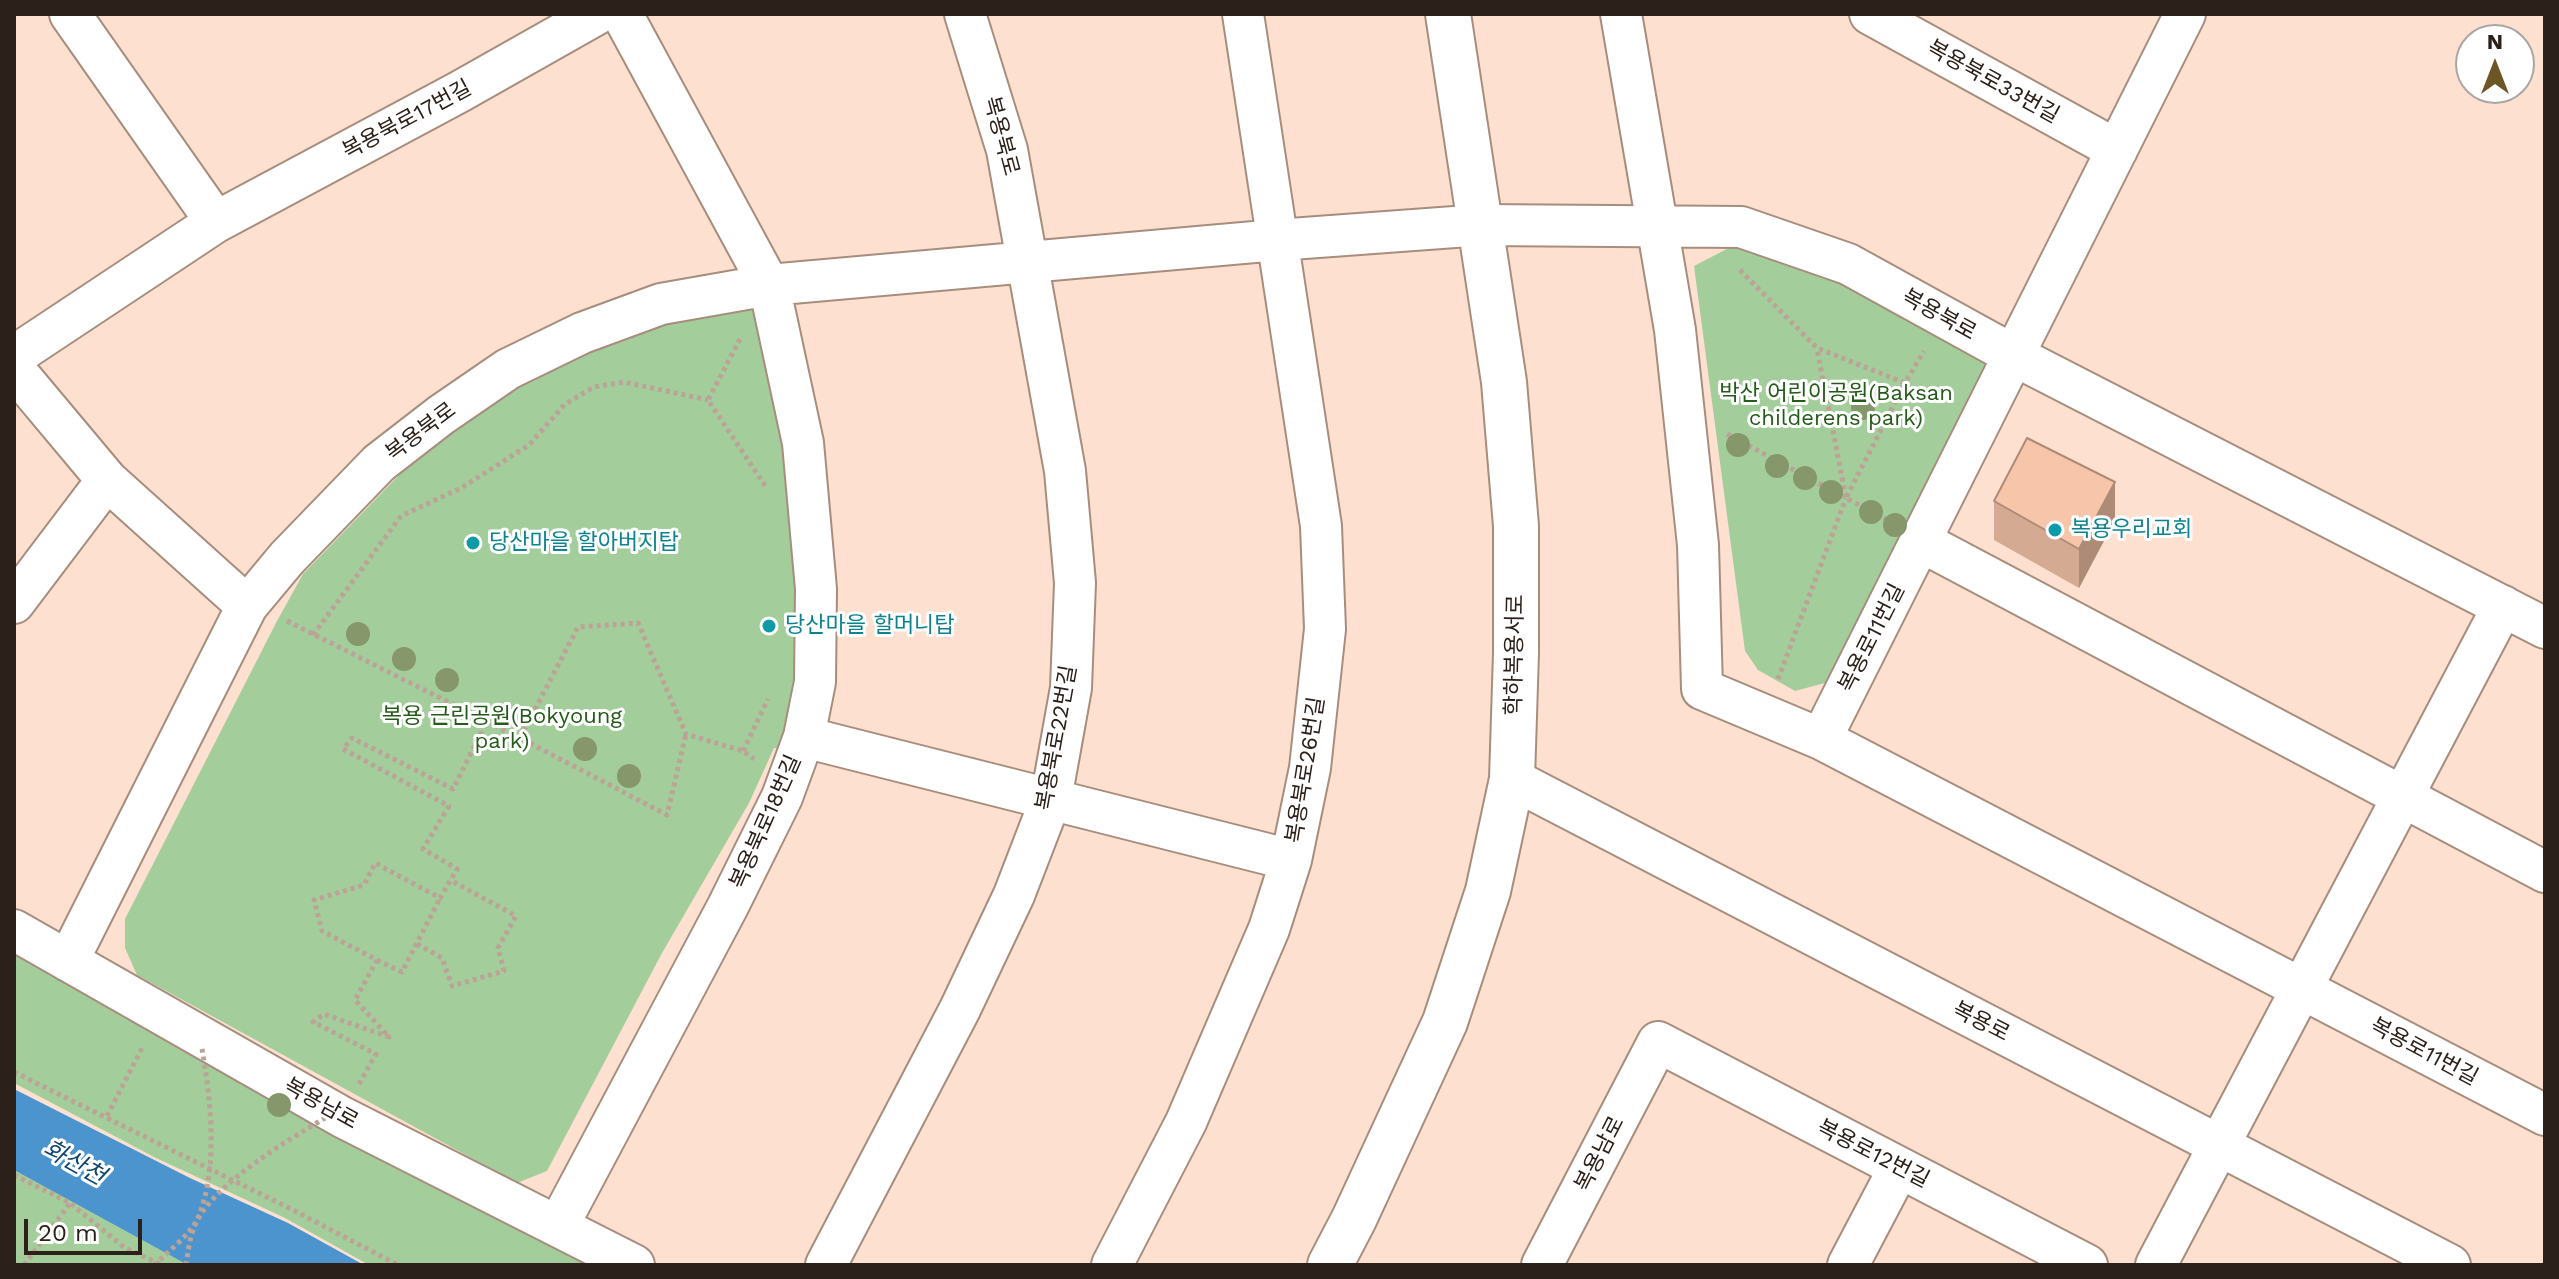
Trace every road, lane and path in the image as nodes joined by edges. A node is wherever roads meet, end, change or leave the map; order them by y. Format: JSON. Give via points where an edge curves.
{"nodes":[{"id":1,"x":70,"y":14,"type":"edge"},
{"id":2,"x":597,"y":14,"type":"edge"},
{"id":3,"x":622,"y":14,"type":"edge"},
{"id":4,"x":965,"y":14,"type":"edge"},
{"id":5,"x":1243,"y":14,"type":"edge"},
{"id":6,"x":1448,"y":14,"type":"edge"},
{"id":7,"x":1621,"y":14,"type":"edge"},
{"id":8,"x":1870,"y":14,"type":"edge"},
{"id":9,"x":2185,"y":14,"type":"edge"},
{"id":10,"x":2117,"y":150,"type":"junction"},
{"id":11,"x":216,"y":222,"type":"junction"},
{"id":12,"x":1482,"y":225,"type":"junction"},
{"id":13,"x":1656,"y":227,"type":"junction"},
{"id":14,"x":1277,"y":240,"type":"junction"},
{"id":15,"x":1029,"y":260,"type":"junction"},
{"id":16,"x":1735,"y":265,"type":"dead end"},
{"id":17,"x":769,"y":285,"type":"junction"},
{"id":18,"x":742,"y":336,"type":"dead end"},
{"id":19,"x":1927,"y":347,"type":"dead end"},
{"id":20,"x":1817,"y":348,"type":"junction"},
{"id":21,"x":2013,"y":355,"type":"junction"},
{"id":22,"x":14,"y":356,"type":"edge"},
{"id":23,"x":14,"y":369,"type":"edge"},
{"id":24,"x":1905,"y":383,"type":"junction"},
{"id":25,"x":708,"y":400,"type":"junction"},
{"id":26,"x":1727,"y":434,"type":"dead end"},
{"id":27,"x":107,"y":480,"type":"junction"},
{"id":28,"x":772,"y":496,"type":"dead end"},
{"id":29,"x":1846,"y":498,"type":"junction"},
{"id":30,"x":1908,"y":533,"type":"junction"},
{"id":31,"x":14,"y":603,"type":"edge"},
{"id":32,"x":247,"y":606,"type":"junction"},
{"id":33,"x":2503,"y":606,"type":"junction"},
{"id":34,"x":286,"y":621,"type":"dead end"},
{"id":35,"x":2545,"y":628,"type":"edge"},
{"id":36,"x":313,"y":635,"type":"junction"},
{"id":37,"x":1778,"y":679,"type":"dead end"},
{"id":38,"x":773,"y":688,"type":"dead end"},
{"id":39,"x":487,"y":721,"type":"junction"},
{"id":40,"x":686,"y":734,"type":"junction"},
{"id":41,"x":804,"y":737,"type":"junction"},
{"id":42,"x":520,"y":738,"type":"junction"},
{"id":43,"x":1821,"y":739,"type":"junction"},
{"id":44,"x":1512,"y":779,"type":"junction"},
{"id":45,"x":2403,"y":797,"type":"junction"},
{"id":46,"x":1051,"y":799,"type":"junction"},
{"id":47,"x":1291,"y":860,"type":"junction"},
{"id":48,"x":2545,"y":872,"type":"edge"},
{"id":49,"x":450,"y":880,"type":"junction"},
{"id":50,"x":440,"y":898,"type":"junction"},
{"id":51,"x":14,"y":930,"type":"edge"},
{"id":52,"x":417,"y":944,"type":"junction"},
{"id":53,"x":377,"y":960,"type":"junction"},
{"id":54,"x":68,"y":961,"type":"junction"},
{"id":55,"x":2302,"y":988,"type":"junction"},
{"id":56,"x":148,"y":1035,"type":"dead end"},
{"id":57,"x":1658,"y":1042,"type":"joint"},
{"id":58,"x":202,"y":1049,"type":"dead end"},
{"id":59,"x":14,"y":1072,"type":"edge"},
{"id":60,"x":2545,"y":1115,"type":"edge"},
{"id":61,"x":107,"y":1116,"type":"junction"},
{"id":62,"x":333,"y":1118,"type":"junction"},
{"id":63,"x":2219,"y":1145,"type":"junction"},
{"id":64,"x":1899,"y":1168,"type":"junction"},
{"id":65,"x":14,"y":1175,"type":"edge"},
{"id":66,"x":70,"y":1203,"type":"junction"},
{"id":67,"x":196,"y":1222,"type":"junction"},
{"id":68,"x":558,"y":1226,"type":"junction"},
{"id":69,"x":24,"y":1265,"type":"edge"},
{"id":70,"x":154,"y":1265,"type":"edge"},
{"id":71,"x":162,"y":1265,"type":"edge"},
{"id":72,"x":186,"y":1265,"type":"edge"},
{"id":73,"x":398,"y":1265,"type":"edge"},
{"id":74,"x":634,"y":1265,"type":"edge"},
{"id":75,"x":826,"y":1265,"type":"edge"},
{"id":76,"x":1112,"y":1265,"type":"edge"},
{"id":77,"x":1330,"y":1265,"type":"edge"},
{"id":78,"x":1542,"y":1265,"type":"edge"},
{"id":79,"x":1848,"y":1265,"type":"edge"},
{"id":80,"x":2087,"y":1265,"type":"edge"},
{"id":81,"x":2156,"y":1265,"type":"edge"},
{"id":82,"x":2450,"y":1265,"type":"edge"}],
"edges":[{"from":1,"to":11,"type":"street"},
{"from":2,"to":11,"type":"street","name":"복용북로17번길"},
{"from":3,"to":17,"type":"street"},
{"from":4,"to":15,"type":"street","name":"복용북로","via":[[1007,150]]},
{"from":5,"to":14,"type":"street"},
{"from":6,"to":12,"type":"street","name":"학하복용서로"},
{"from":7,"to":13,"type":"street"},
{"from":8,"to":10,"type":"street","name":"복용북로33번길"},
{"from":9,"to":10,"type":"street","name":"복용로11번길"},
{"from":10,"to":21,"type":"street","name":"복용로11번길"},
{"from":11,"to":22,"type":"street","name":"복용북로17번길"},
{"from":12,"to":13,"type":"street","name":"복용북로"},
{"from":12,"to":14,"type":"street","name":"복용북로"},
{"from":12,"to":44,"type":"street","name":"학하복용서로","via":[[1504,382],[1516,526]]},
{"from":13,"to":21,"type":"street","name":"복용북로","via":[[1741,227],[1805,248],[1848,264]]},
{"from":13,"to":43,"type":"street","via":[[1675,330],[1698,545],[1702,689]]},
{"from":14,"to":15,"type":"street","name":"복용북로"},
{"from":14,"to":47,"type":"street","name":"복용북로26번길","via":[[1321,526],[1325,629],[1310,768]]},
{"from":15,"to":17,"type":"street","name":"복용북로"},
{"from":15,"to":46,"type":"street","name":"복용북로22번길","via":[[1065,471],[1075,583],[1071,688]]},
{"from":16,"to":20,"type":"path"},
{"from":17,"to":32,"type":"street","name":"복용북로","via":[[661,304],[582,333],[508,369],[379,463]]},
{"from":17,"to":41,"type":"street","name":"복용북로18번길","via":[[803,443],[816,589],[815,682]]},
{"from":18,"to":25,"type":"path"},
{"from":19,"to":24,"type":"path"},
{"from":20,"to":24,"type":"path"},
{"from":20,"to":29,"type":"path"},
{"from":21,"to":30,"type":"street","name":"복용로11번길"},
{"from":21,"to":33,"type":"street","name":"복용북로"},
{"from":23,"to":27,"type":"street"},
{"from":24,"to":29,"type":"path"},
{"from":25,"to":28,"type":"path"},
{"from":25,"to":36,"type":"path","via":[[624,382],[594,387],[565,404],[529,445],[461,488],[401,516]]},
{"from":26,"to":29,"type":"path"},
{"from":27,"to":31,"type":"street"},
{"from":27,"to":32,"type":"street"},
{"from":29,"to":30,"type":"path"},
{"from":29,"to":37,"type":"path"},
{"from":30,"to":43,"type":"street","name":"복용로11번길"},
{"from":30,"to":45,"type":"street"},
{"from":32,"to":54,"type":"street","name":"복용북로"},
{"from":33,"to":35,"type":"street","name":"복용북로"},
{"from":33,"to":45,"type":"street"},
{"from":34,"to":36,"type":"path"},
{"from":36,"to":39,"type":"path"},
{"from":38,"to":40,"type":"path","via":[[743,751]]},
{"from":39,"to":42,"type":"path"},
{"from":39,"to":49,"type":"path","via":[[453,789],[352,738],[343,749],[449,806],[423,849],[457,869]]},
{"from":40,"to":42,"type":"path","via":[[667,815]]},
{"from":40,"to":42,"type":"path","via":[[638,623],[578,627]]},
{"from":41,"to":46,"type":"street"},
{"from":41,"to":68,"type":"street","name":"복용북로18번길","via":[[782,797],[728,906]]},
{"from":43,"to":55,"type":"street","name":"복용로11번길"},
{"from":44,"to":63,"type":"street","name":"복용로"},
{"from":44,"to":77,"type":"street","name":"학하복용서로","via":[[1488,891],[1445,1022]]},
{"from":45,"to":48,"type":"street"},
{"from":45,"to":55,"type":"street"},
{"from":46,"to":47,"type":"street"},
{"from":46,"to":75,"type":"street","name":"복용북로22번길","via":[[1014,895],[960,1009]]},
{"from":47,"to":76,"type":"street","name":"복용북로26번길","via":[[1269,929],[1186,1122]]},
{"from":49,"to":50,"type":"path"},
{"from":49,"to":52,"type":"path","via":[[516,916],[498,948],[504,971],[452,986],[442,958]]},
{"from":50,"to":52,"type":"path"},
{"from":50,"to":53,"type":"path","via":[[375,863],[364,885],[314,900],[322,931]]},
{"from":51,"to":54,"type":"street","name":"복용남로"},
{"from":52,"to":53,"type":"path","via":[[402,972]]},
{"from":53,"to":62,"type":"path","via":[[355,1000],[389,1037],[324,1014],[313,1022],[376,1054]]},
{"from":54,"to":62,"type":"street","name":"복용남로"},
{"from":55,"to":60,"type":"street","name":"복용로11번길"},
{"from":55,"to":63,"type":"street"},
{"from":56,"to":61,"type":"path"},
{"from":57,"to":64,"type":"street","name":"복용로12번길"},
{"from":57,"to":78,"type":"street","name":"복용남로"},
{"from":58,"to":67,"type":"path","bridge":true,"via":[[211,1120],[207,1179]]},
{"from":59,"to":61,"type":"path"},
{"from":61,"to":73,"type":"path"},
{"from":62,"to":67,"type":"path","bridge":true,"via":[[247,1168]]},
{"from":62,"to":68,"type":"street","name":"복용남로"},
{"from":63,"to":81,"type":"street"},
{"from":63,"to":82,"type":"street","name":"복용로"},
{"from":64,"to":79,"type":"street"},
{"from":64,"to":80,"type":"street","name":"복용로12번길"},
{"from":65,"to":66,"type":"path"},
{"from":66,"to":69,"type":"path"},
{"from":66,"to":71,"type":"path","via":[[125,1248]]},
{"from":67,"to":70,"type":"path","bridge":true},
{"from":67,"to":72,"type":"path","bridge":true},
{"from":68,"to":74,"type":"street","name":"복용남로"}]}
